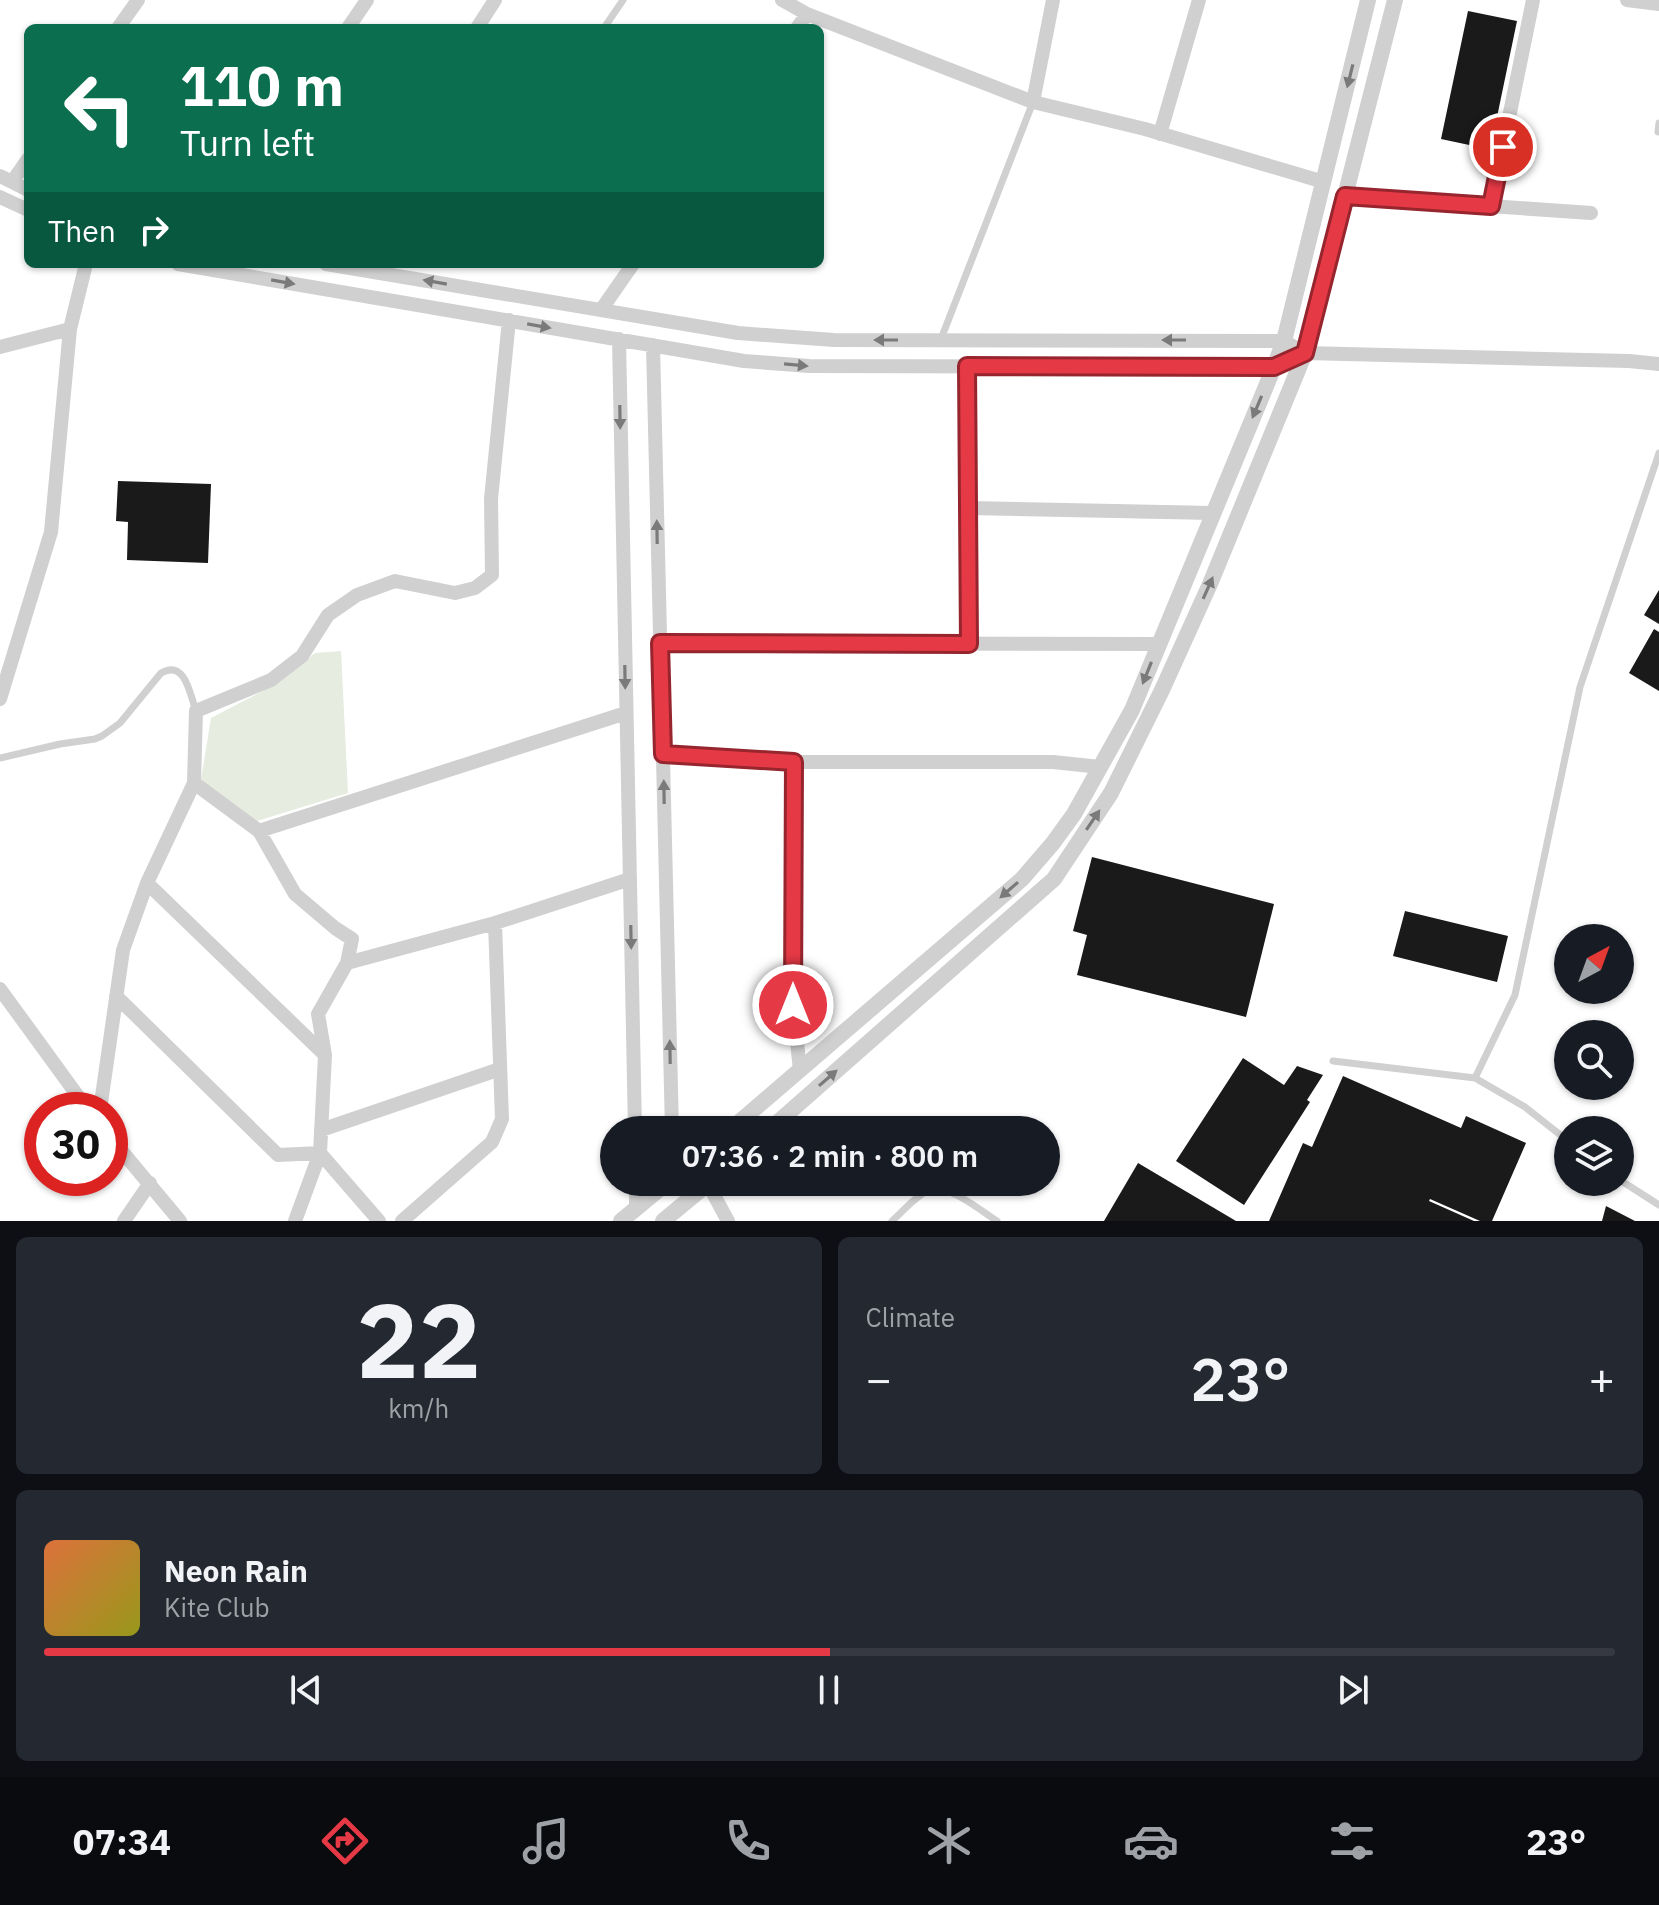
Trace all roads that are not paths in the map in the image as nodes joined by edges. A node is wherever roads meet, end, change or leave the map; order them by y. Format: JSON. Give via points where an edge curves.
{"nodes":[{"id":1,"x":138,"y":0,"type":"edge"},
{"id":2,"x":367,"y":0,"type":"edge"},
{"id":3,"x":495,"y":0,"type":"edge"},
{"id":4,"x":623,"y":0,"type":"edge"},
{"id":5,"x":782,"y":0,"type":"edge"},
{"id":6,"x":1053,"y":0,"type":"edge"},
{"id":7,"x":1199,"y":0,"type":"edge"},
{"id":8,"x":1368,"y":0,"type":"edge"},
{"id":9,"x":1395,"y":0,"type":"edge"},
{"id":10,"x":1533,"y":0,"type":"edge"},
{"id":11,"x":1627,"y":0,"type":"edge"},
{"id":12,"x":1659,"y":4,"type":"edge"},
{"id":13,"x":807,"y":14,"type":"junction"},
{"id":14,"x":121,"y":24,"type":"edge"},
{"id":15,"x":351,"y":24,"type":"edge"},
{"id":16,"x":480,"y":24,"type":"edge"},
{"id":17,"x":607,"y":24,"type":"edge"},
{"id":18,"x":800,"y":24,"type":"edge"},
{"id":19,"x":1033,"y":102,"type":"junction"},
{"id":20,"x":1160,"y":134,"type":"junction"},
{"id":21,"x":24,"y":163,"type":"edge"},
{"id":22,"x":6,"y":179,"type":"edge"},
{"id":23,"x":1324,"y":182,"type":"junction"},
{"id":24,"x":24,"y":188,"type":"edge"},
{"id":25,"x":1345,"y":196,"type":"junction"},
{"id":26,"x":0,"y":197,"type":"edge"},
{"id":27,"x":1491,"y":206,"type":"junction"},
{"id":28,"x":24,"y":208,"type":"edge"},
{"id":29,"x":1591,"y":213,"type":"dead end"},
{"id":30,"x":85,"y":268,"type":"edge"},
{"id":31,"x":202,"y":268,"type":"edge"},
{"id":32,"x":350,"y":268,"type":"edge"},
{"id":33,"x":630,"y":268,"type":"edge"},
{"id":34,"x":601,"y":310,"type":"junction"},
{"id":35,"x":509,"y":320,"type":"junction"},
{"id":36,"x":70,"y":329,"type":"junction"},
{"id":37,"x":619,"y":339,"type":"junction"},
{"id":38,"x":940,"y":340,"type":"junction"},
{"id":39,"x":1284,"y":341,"type":"junction"},
{"id":40,"x":653,"y":345,"type":"junction"},
{"id":41,"x":0,"y":347,"type":"edge"},
{"id":42,"x":1305,"y":353,"type":"junction"},
{"id":43,"x":1659,"y":364,"type":"edge"},
{"id":44,"x":967,"y":366,"type":"junction"},
{"id":45,"x":1274,"y":367,"type":"junction"},
{"id":46,"x":1659,"y":453,"type":"edge"},
{"id":47,"x":968,"y":508,"type":"junction"},
{"id":48,"x":1213,"y":513,"type":"junction"},
{"id":49,"x":660,"y":643,"type":"junction"},
{"id":50,"x":969,"y":644,"type":"junction"},
{"id":51,"x":1159,"y":644,"type":"junction"},
{"id":52,"x":0,"y":699,"type":"edge"},
{"id":53,"x":196,"y":711,"type":"junction"},
{"id":54,"x":626,"y":713,"type":"junction"},
{"id":55,"x":663,"y":754,"type":"junction"},
{"id":56,"x":0,"y":758,"type":"edge"},
{"id":57,"x":794,"y":762,"type":"junction"},
{"id":58,"x":1100,"y":767,"type":"junction"},
{"id":59,"x":194,"y":783,"type":"junction"},
{"id":60,"x":259,"y":831,"type":"junction"},
{"id":61,"x":630,"y":879,"type":"junction"},
{"id":62,"x":147,"y":883,"type":"junction"},
{"id":63,"x":495,"y":923,"type":"junction"},
{"id":64,"x":347,"y":963,"type":"junction"},
{"id":65,"x":0,"y":989,"type":"edge"},
{"id":66,"x":116,"y":996,"type":"junction"},
{"id":67,"x":325,"y":1055,"type":"junction"},
{"id":68,"x":1333,"y":1061,"type":"dead end"},
{"id":69,"x":500,"y":1069,"type":"junction"},
{"id":70,"x":800,"y":1070,"type":"junction"},
{"id":71,"x":1475,"y":1078,"type":"junction"},
{"id":72,"x":75,"y":1092,"type":"edge"},
{"id":73,"x":103,"y":1092,"type":"edge"},
{"id":74,"x":635,"y":1116,"type":"edge"},
{"id":75,"x":672,"y":1116,"type":"edge"},
{"id":76,"x":746,"y":1116,"type":"edge"},
{"id":77,"x":785,"y":1116,"type":"edge"},
{"id":78,"x":321,"y":1130,"type":"junction"},
{"id":79,"x":1554,"y":1130,"type":"edge"},
{"id":80,"x":320,"y":1153,"type":"junction"},
{"id":81,"x":128,"y":1158,"type":"edge"},
{"id":82,"x":150,"y":1183,"type":"junction"},
{"id":83,"x":1634,"y":1189,"type":"edge"},
{"id":84,"x":636,"y":1196,"type":"edge"},
{"id":85,"x":651,"y":1196,"type":"edge"},
{"id":86,"x":693,"y":1196,"type":"edge"},
{"id":87,"x":716,"y":1196,"type":"edge"},
{"id":88,"x":1659,"y":1205,"type":"edge"},
{"id":89,"x":636,"y":1208,"type":"junction"},
{"id":90,"x":124,"y":1221,"type":"edge"},
{"id":91,"x":180,"y":1221,"type":"edge"},
{"id":92,"x":295,"y":1221,"type":"edge"},
{"id":93,"x":379,"y":1221,"type":"edge"},
{"id":94,"x":402,"y":1221,"type":"edge"},
{"id":95,"x":621,"y":1221,"type":"edge"},
{"id":96,"x":663,"y":1221,"type":"edge"},
{"id":97,"x":728,"y":1221,"type":"edge"},
{"id":98,"x":892,"y":1221,"type":"edge"},
{"id":99,"x":997,"y":1221,"type":"edge"}],
"edges":[{"from":1,"to":14,"type":"street"},
{"from":2,"to":15,"type":"street"},
{"from":3,"to":16,"type":"street"},
{"from":4,"to":17,"type":"lane"},
{"from":5,"to":13,"type":"street"},
{"from":6,"to":19,"type":"street"},
{"from":7,"to":20,"type":"street"},
{"from":8,"to":23,"type":"street","one_way":true},
{"from":9,"to":25,"type":"street"},
{"from":10,"to":27,"type":"street"},
{"from":11,"to":12,"type":"street"},
{"from":13,"to":18,"type":"street"},
{"from":13,"to":19,"type":"street"},
{"from":19,"to":20,"type":"street"},
{"from":19,"to":38,"type":"lane"},
{"from":20,"to":23,"type":"street"},
{"from":21,"to":22,"type":"street"},
{"from":22,"to":24,"type":"street"},
{"from":23,"to":39,"type":"street"},
{"from":25,"to":27,"type":"street"},
{"from":25,"to":42,"type":"street"},
{"from":26,"to":28,"type":"street"},
{"from":27,"to":29,"type":"street"},
{"from":30,"to":36,"type":"street"},
{"from":31,"to":35,"type":"street","one_way":true},
{"from":34,"to":32,"type":"street","one_way":true},
{"from":33,"to":34,"type":"street"},
{"from":38,"to":34,"type":"street","one_way":true,"via":[[738,333]]},
{"from":35,"to":37,"type":"street","one_way":true},
{"from":35,"to":53,"type":"street","via":[[491,499],[492,575],[475,588],[455,593],[395,581],[357,595],[328,615],[302,656],[271,680]]},
{"from":36,"to":41,"type":"street"},
{"from":36,"to":52,"type":"street","via":[[51,532]]},
{"from":37,"to":40,"type":"street"},
{"from":37,"to":54,"type":"street","one_way":true},
{"from":39,"to":38,"type":"street","one_way":true},
{"from":39,"to":42,"type":"street"},
{"from":39,"to":45,"type":"street"},
{"from":40,"to":44,"type":"street","one_way":true,"via":[[809,366]]},
{"from":49,"to":40,"type":"street","one_way":true},
{"from":42,"to":43,"type":"street"},
{"from":42,"to":45,"type":"street"},
{"from":77,"to":42,"type":"street","one_way":true,"via":[[1054,879],[1111,793],[1162,690]]},
{"from":44,"to":45,"type":"street"},
{"from":44,"to":47,"type":"street"},
{"from":45,"to":48,"type":"street","one_way":true},
{"from":46,"to":71,"type":"lane","via":[[1580,687],[1515,995]]},
{"from":47,"to":48,"type":"street"},
{"from":47,"to":50,"type":"street"},
{"from":48,"to":51,"type":"street"},
{"from":49,"to":50,"type":"street"},
{"from":49,"to":55,"type":"street"},
{"from":50,"to":51,"type":"street"},
{"from":51,"to":58,"type":"street","one_way":true,"via":[[1132,710]]},
{"from":53,"to":56,"type":"lane","via":[[185,678],[169,669],[102,736]]},
{"from":53,"to":59,"type":"street"},
{"from":54,"to":60,"type":"street"},
{"from":54,"to":61,"type":"street"},
{"from":55,"to":57,"type":"street"},
{"from":75,"to":55,"type":"street","one_way":true},
{"from":57,"to":58,"type":"street","via":[[1053,762]]},
{"from":57,"to":70,"type":"street","via":[[793,1005]]},
{"from":58,"to":70,"type":"street","one_way":true,"via":[[1074,814],[1022,879]]},
{"from":59,"to":60,"type":"street"},
{"from":59,"to":62,"type":"street"},
{"from":60,"to":64,"type":"street","via":[[295,894],[352,939]]},
{"from":61,"to":63,"type":"street"},
{"from":61,"to":74,"type":"street","one_way":true},
{"from":62,"to":66,"type":"street","via":[[123,950]]},
{"from":62,"to":67,"type":"street"},
{"from":63,"to":64,"type":"street"},
{"from":63,"to":69,"type":"street"},
{"from":64,"to":67,"type":"street","via":[[318,1014]]},
{"from":65,"to":72,"type":"street"},
{"from":66,"to":73,"type":"street"},
{"from":66,"to":80,"type":"street","via":[[278,1155]]},
{"from":67,"to":78,"type":"street"},
{"from":68,"to":71,"type":"lane"},
{"from":69,"to":78,"type":"street"},
{"from":69,"to":94,"type":"street","via":[[502,1119],[492,1142]]},
{"from":70,"to":76,"type":"street"},
{"from":71,"to":79,"type":"lane"},
{"from":78,"to":80,"type":"street"},
{"from":80,"to":92,"type":"street"},
{"from":80,"to":93,"type":"street"},
{"from":81,"to":82,"type":"street"},
{"from":82,"to":90,"type":"street"},
{"from":82,"to":91,"type":"street"},
{"from":83,"to":88,"type":"lane"},
{"from":84,"to":89,"type":"street"},
{"from":85,"to":89,"type":"street"},
{"from":86,"to":96,"type":"street"},
{"from":87,"to":97,"type":"street"},
{"from":89,"to":95,"type":"street"},
{"from":98,"to":99,"type":"lane","via":[[937,1188]]}]}
